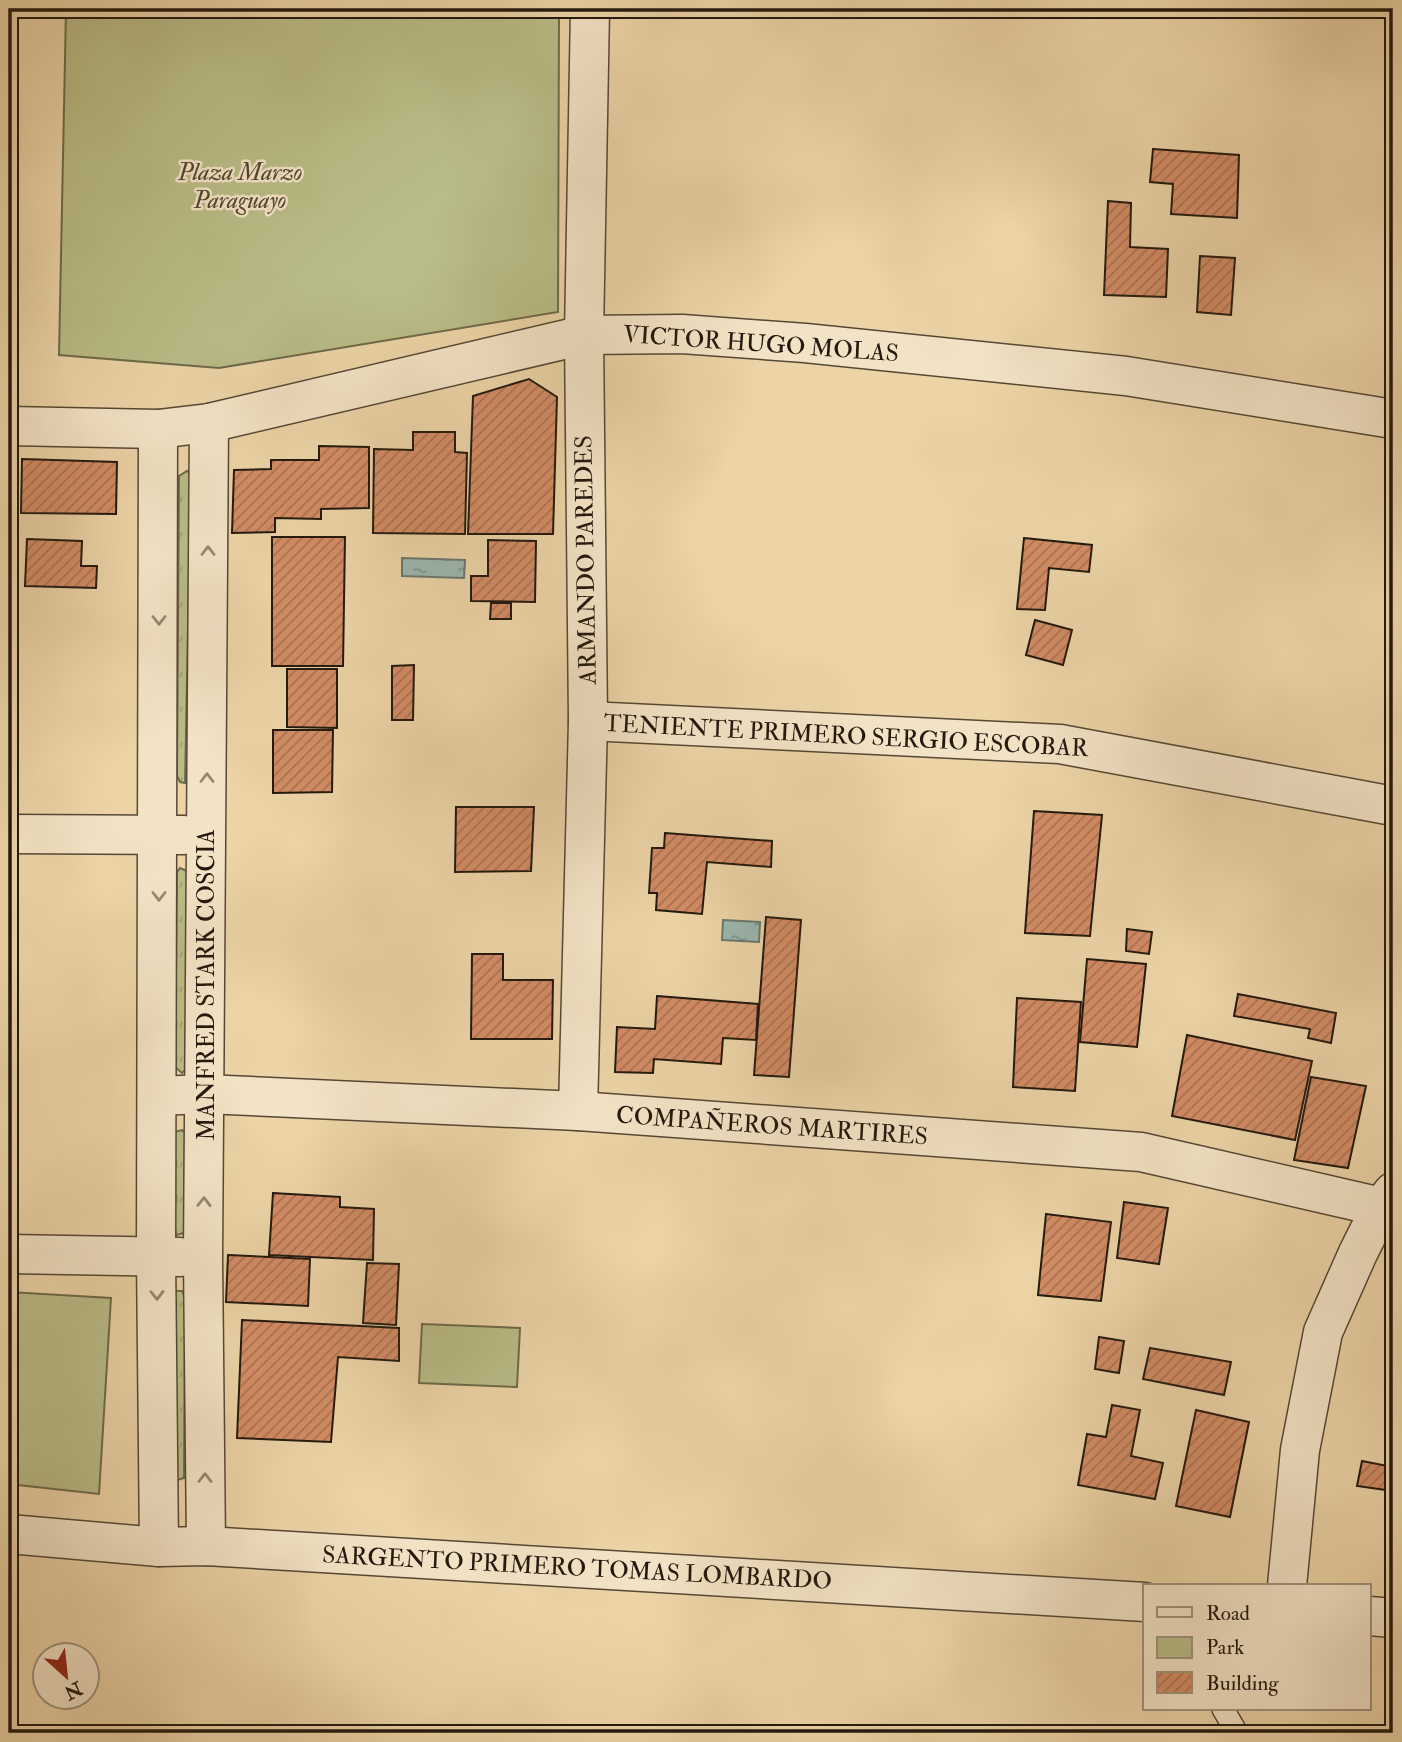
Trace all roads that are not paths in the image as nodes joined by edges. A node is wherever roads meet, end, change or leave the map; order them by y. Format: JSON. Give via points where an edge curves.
{"nodes":[{"id":1,"x":590,"y":9,"type":"edge"},
{"id":2,"x":584,"y":335,"type":"junction"},
{"id":3,"x":1393,"y":419,"type":"edge"},
{"id":4,"x":209,"y":424,"type":"junction"},
{"id":5,"x":9,"y":426,"type":"edge"},
{"id":6,"x":158,"y":429,"type":"junction"},
{"id":7,"x":588,"y":721,"type":"junction"},
{"id":8,"x":1393,"y":806,"type":"edge"},
{"id":9,"x":9,"y":834,"type":"edge"},
{"id":10,"x":159,"y":835,"type":"junction"},
{"id":11,"x":207,"y":835,"type":"junction"},
{"id":12,"x":205,"y":1094,"type":"junction"},
{"id":13,"x":157,"y":1096,"type":"junction"},
{"id":14,"x":578,"y":1111,"type":"junction"},
{"id":15,"x":1387,"y":1200,"type":"edge"},
{"id":16,"x":9,"y":1254,"type":"edge"},
{"id":17,"x":156,"y":1257,"type":"junction"},
{"id":18,"x":203,"y":1258,"type":"junction"},
{"id":19,"x":9,"y":1534,"type":"edge"},
{"id":20,"x":206,"y":1546,"type":"junction"},
{"id":21,"x":159,"y":1547,"type":"junction"},
{"id":22,"x":1287,"y":1584,"type":"edge"},
{"id":23,"x":1143,"y":1602,"type":"edge"},
{"id":24,"x":1370,"y":1616,"type":"edge"},
{"id":25,"x":1393,"y":1618,"type":"edge"},
{"id":26,"x":1224,"y":1710,"type":"edge"},
{"id":27,"x":1237,"y":1733,"type":"edge"}],
"edges":[{"from":1,"to":2,"type":"street","name":"ARMANDO PAREDES"},
{"from":2,"to":3,"type":"street","name":"VICTOR HUGO MOLAS","via":[[696,335],[1086,372]]},
{"from":2,"to":4,"type":"street","name":"VICTOR HUGO MOLAS"},
{"from":2,"to":7,"type":"street","name":"ARMANDO PAREDES"},
{"from":4,"to":6,"type":"street","name":"VICTOR HUGO MOLAS"},
{"from":11,"to":4,"type":"street","name":"MANFRED STARK COSCIA","one_way":true},
{"from":5,"to":6,"type":"street","name":"VICTOR HUGO MOLAS"},
{"from":6,"to":10,"type":"street","name":"MANFRED STARK COSCIA","one_way":true},
{"from":7,"to":8,"type":"street","name":"TENIENTE PRIMERO SERGIO ESCOBAR","via":[[1060,744]]},
{"from":7,"to":14,"type":"street","name":"ARMANDO PAREDES"},
{"from":9,"to":10,"type":"street"},
{"from":10,"to":11,"type":"street"},
{"from":10,"to":13,"type":"street","name":"MANFRED STARK COSCIA","one_way":true},
{"from":11,"to":12,"type":"street","name":"MANFRED STARK COSCIA"},
{"from":12,"to":13,"type":"street","name":"COMPAÑEROS MARTIRES"},
{"from":12,"to":14,"type":"street","name":"COMPAÑEROS MARTIRES"},
{"from":18,"to":12,"type":"street","name":"MANFRED STARK COSCIA","one_way":true},
{"from":13,"to":17,"type":"street","name":"MANFRED STARK COSCIA"},
{"from":14,"to":15,"type":"street","name":"COMPAÑEROS MARTIRES","via":[[1141,1152]]},
{"from":15,"to":22,"type":"street","via":[[1323,1332],[1300,1450]]},
{"from":16,"to":17,"type":"street"},
{"from":17,"to":18,"type":"street"},
{"from":17,"to":21,"type":"street","name":"MANFRED STARK COSCIA","one_way":true},
{"from":20,"to":18,"type":"street","name":"MANFRED STARK COSCIA","one_way":true},
{"from":19,"to":21,"type":"street","name":"SARGENTO PRIMERO TOMAS LOMBARDO"},
{"from":20,"to":21,"type":"street","name":"SARGENTO PRIMERO TOMAS LOMBARDO"},
{"from":20,"to":23,"type":"street","name":"SARGENTO PRIMERO TOMAS LOMBARDO"},
{"from":24,"to":25,"type":"street"},
{"from":26,"to":27,"type":"lane"}]}
